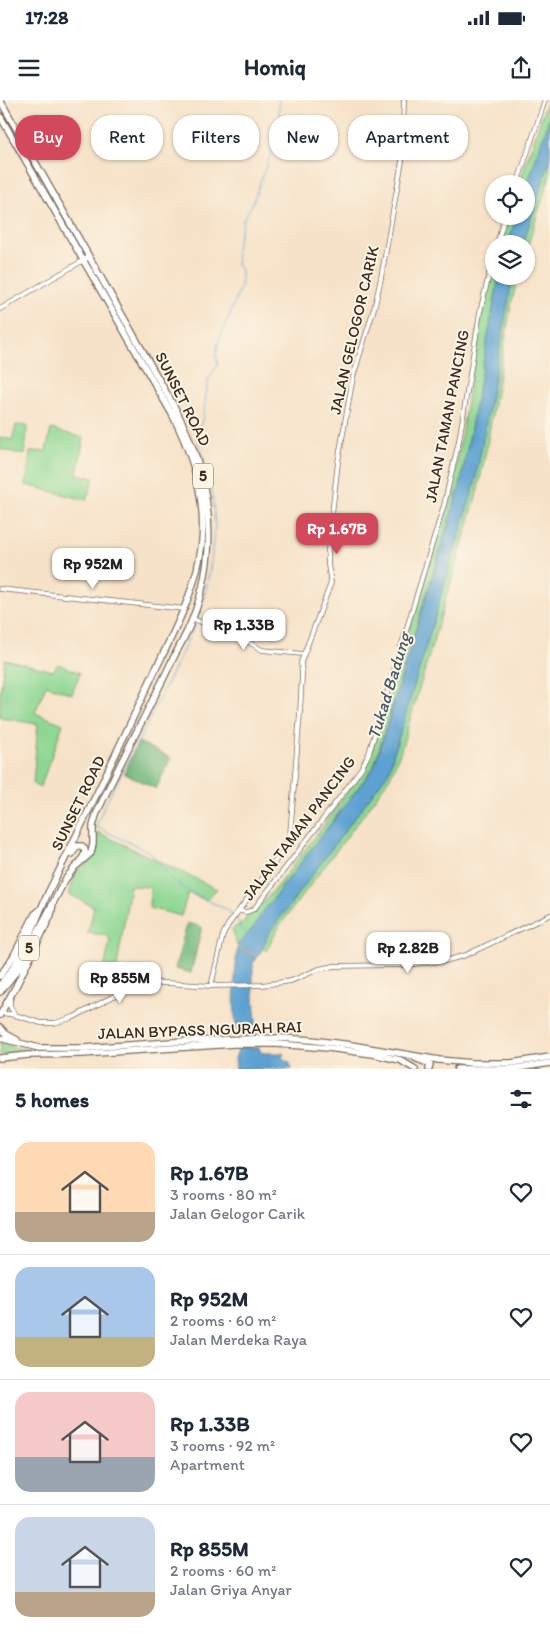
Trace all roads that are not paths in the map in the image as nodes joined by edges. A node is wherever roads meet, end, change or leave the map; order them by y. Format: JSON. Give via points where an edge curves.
{"nodes":[{"id":1,"x":0,"y":100,"type":"edge"},
{"id":2,"x":404,"y":100,"type":"edge"},
{"id":3,"x":545,"y":100,"type":"edge"},
{"id":4,"x":0,"y":116,"type":"edge"},
{"id":5,"x":37,"y":165,"type":"junction"},
{"id":6,"x":31,"y":169,"type":"junction"},
{"id":7,"x":519,"y":175,"type":"edge"},
{"id":8,"x":89,"y":257,"type":"junction"},
{"id":9,"x":83,"y":260,"type":"junction"},
{"id":10,"x":487,"y":285,"type":"edge"},
{"id":11,"x":0,"y":309,"type":"edge"},
{"id":12,"x":0,"y":589,"type":"edge"},
{"id":13,"x":185,"y":609,"type":"junction"},
{"id":14,"x":193,"y":619,"type":"junction"},
{"id":15,"x":303,"y":654,"type":"junction"},
{"id":16,"x":134,"y":716,"type":"junction"},
{"id":17,"x":143,"y":722,"type":"junction"},
{"id":18,"x":75,"y":867,"type":"junction"},
{"id":19,"x":62,"y":868,"type":"junction"},
{"id":20,"x":54,"y":900,"type":"junction"},
{"id":21,"x":43,"y":908,"type":"junction"},
{"id":22,"x":239,"y":911,"type":"junction"},
{"id":23,"x":550,"y":915,"type":"edge"},
{"id":24,"x":0,"y":976,"type":"edge"},
{"id":25,"x":0,"y":985,"type":"edge"},
{"id":26,"x":211,"y":986,"type":"junction"},
{"id":27,"x":0,"y":992,"type":"edge"},
{"id":28,"x":10,"y":998,"type":"junction"},
{"id":29,"x":1,"y":1014,"type":"edge"},
{"id":30,"x":15,"y":1015,"type":"junction"},
{"id":31,"x":0,"y":1027,"type":"edge"},
{"id":32,"x":0,"y":1038,"type":"edge"},
{"id":33,"x":267,"y":1041,"type":"junction"},
{"id":34,"x":233,"y":1042,"type":"junction"},
{"id":35,"x":24,"y":1043,"type":"junction"},
{"id":36,"x":399,"y":1053,"type":"junction"},
{"id":37,"x":550,"y":1057,"type":"edge"},
{"id":38,"x":0,"y":1058,"type":"edge"},
{"id":39,"x":550,"y":1063,"type":"edge"},
{"id":40,"x":416,"y":1068,"type":"edge"},
{"id":41,"x":429,"y":1069,"type":"edge"},
{"id":42,"x":458,"y":1069,"type":"edge"}],
"edges":[{"from":1,"to":5,"type":"highway","name":"SUNSET ROAD","number":"5"},
{"from":2,"to":15,"type":"street","name":"JALAN GELOGOR CARIK","via":[[402,161],[381,278],[353,377],[338,462],[328,549],[331,583]]},
{"from":3,"to":7,"type":"street"},
{"from":4,"to":6,"type":"highway","name":"SUNSET ROAD","number":"5"},
{"from":5,"to":6,"type":"highway"},
{"from":5,"to":8,"type":"highway","name":"SUNSET ROAD","number":"5"},
{"from":6,"to":9,"type":"highway","name":"SUNSET ROAD","number":"5"},
{"from":8,"to":9,"type":"street"},
{"from":8,"to":14,"type":"highway","name":"SUNSET ROAD","number":"5","via":[[175,408],[201,469],[208,504],[209,543],[204,581]]},
{"from":9,"to":11,"type":"street"},
{"from":9,"to":13,"type":"highway","name":"SUNSET ROAD","number":"5","via":[[172,414],[192,460],[200,497],[202,539]]},
{"from":10,"to":22,"type":"street","name":"JALAN TAMAN PANCING","via":[[458,446],[444,505],[369,753],[350,784],[254,909]]},
{"from":12,"to":13,"type":"street"},
{"from":13,"to":16,"type":"highway","name":"SUNSET ROAD","number":"5"},
{"from":14,"to":15,"type":"street","via":[[242,638],[262,650]]},
{"from":14,"to":17,"type":"highway","name":"SUNSET ROAD","number":"5"},
{"from":15,"to":22,"type":"street","name":"JALAN GELOGOR CARIK","via":[[290,835],[282,852]]},
{"from":16,"to":17,"type":"highway"},
{"from":16,"to":19,"type":"highway","name":"SUNSET ROAD","number":"5"},
{"from":17,"to":18,"type":"highway","name":"SUNSET ROAD","number":"5","via":[[96,815],[91,853]]},
{"from":18,"to":19,"type":"highway","via":[[85,853],[82,846],[77,846]]},
{"from":18,"to":20,"type":"highway","name":"SUNSET ROAD","number":"5"},
{"from":19,"to":21,"type":"highway","name":"SUNSET ROAD","number":"5"},
{"from":20,"to":27,"type":"highway","name":"SUNSET ROAD","number":"5","via":[[19,968]]},
{"from":20,"to":28,"type":"highway","via":[[51,914]]},
{"from":21,"to":24,"type":"highway","via":[[35,914]]},
{"from":21,"to":25,"type":"highway","name":"SUNSET ROAD","number":"5","via":[[17,962]]},
{"from":22,"to":26,"type":"street","name":"JALAN GELOGOR CARIK","via":[[225,930]]},
{"from":23,"to":26,"type":"street","via":[[454,959],[416,964],[334,966],[291,981]]},
{"from":26,"to":30,"type":"street","via":[[160,983],[136,986],[55,1023]]},
{"from":28,"to":29,"type":"highway"},
{"from":28,"to":30,"type":"street"},
{"from":29,"to":30,"type":"street"},
{"from":31,"to":35,"type":"highway"},
{"from":32,"to":35,"type":"highway","name":"JALAN BYPASS NGURAH RAI"},
{"from":33,"to":34,"type":"highway","name":"JALAN BYPASS NGURAH RAI"},
{"from":33,"to":36,"type":"highway","name":"JALAN BYPASS NGURAH RAI","via":[[311,1040]]},
{"from":33,"to":40,"type":"highway","name":"JALAN BYPASS NGURAH RAI","via":[[373,1054],[400,1060]]},
{"from":34,"to":35,"type":"highway","name":"JALAN BYPASS NGURAH RAI","via":[[84,1048],[39,1048]]},
{"from":34,"to":38,"type":"highway","name":"JALAN BYPASS NGURAH RAI"},
{"from":36,"to":37,"type":"highway","name":"JALAN BYPASS NGURAH RAI","via":[[486,1064]]},
{"from":36,"to":41,"type":"highway","via":[[428,1064]]},
{"from":39,"to":42,"type":"highway","via":[[511,1069]]}]}
